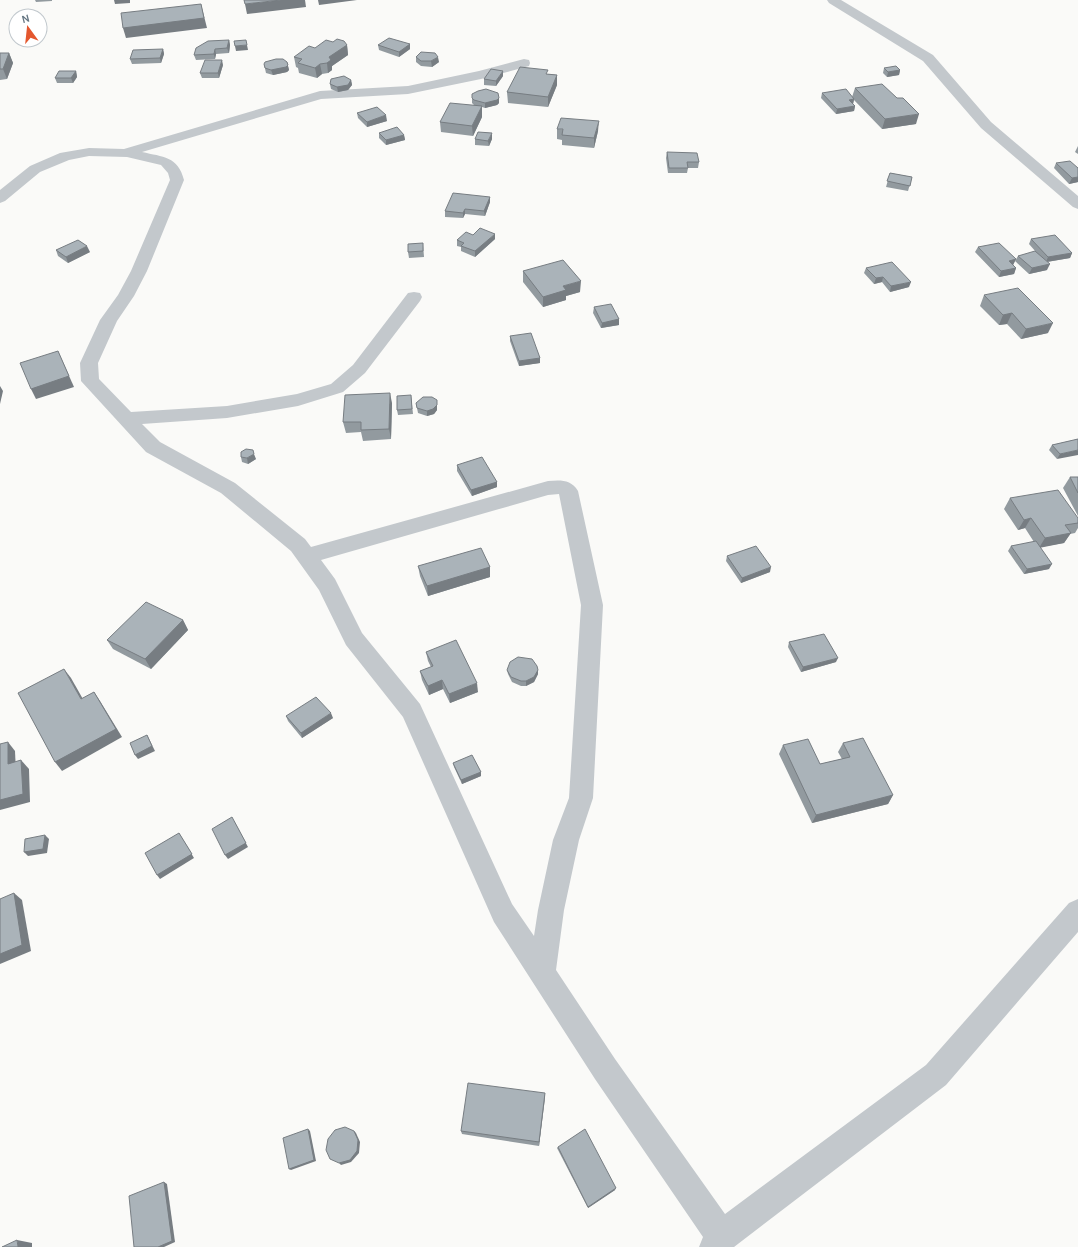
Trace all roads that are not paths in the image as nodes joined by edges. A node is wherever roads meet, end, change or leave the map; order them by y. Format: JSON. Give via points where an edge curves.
{"nodes":[{"id":1,"x":833,"y":0,"type":"edge"},
{"id":2,"x":524,"y":63,"type":"dead end"},
{"id":3,"x":127,"y":153,"type":"junction"},
{"id":4,"x":0,"y":198,"type":"edge"},
{"id":5,"x":1078,"y":204,"type":"edge"},
{"id":6,"x":414,"y":297,"type":"dead end"},
{"id":7,"x":127,"y":419,"type":"junction"},
{"id":8,"x":307,"y":556,"type":"junction"},
{"id":9,"x":1078,"y":912,"type":"edge"},
{"id":10,"x":542,"y":972,"type":"junction"},
{"id":11,"x":718,"y":1241,"type":"edge"}],
"edges":[{"from":1,"to":5,"type":"street","via":[[928,58],[986,125]]},
{"from":2,"to":3,"type":"street","via":[[408,90],[320,95]]},
{"from":3,"to":4,"type":"street","via":[[89,152],[65,156],[34,169]]},
{"from":3,"to":7,"type":"street","via":[[166,162],[175,172],[177,180],[139,271],[109,320],[89,363],[90,381]]},
{"from":6,"to":7,"type":"street","via":[[359,369],[337,388],[298,400],[227,412]]},
{"from":7,"to":8,"type":"street","via":[[153,447],[228,488],[298,545]]},
{"from":8,"to":10,"type":"street","via":[[327,585],[354,639],[412,711],[503,913]]},
{"from":8,"to":10,"type":"street","via":[[548,488],[562,487],[568,491],[592,605],[582,791],[566,840],[551,910]]},
{"from":9,"to":11,"type":"street","via":[[936,1075]]},
{"from":10,"to":11,"type":"street"}]}
